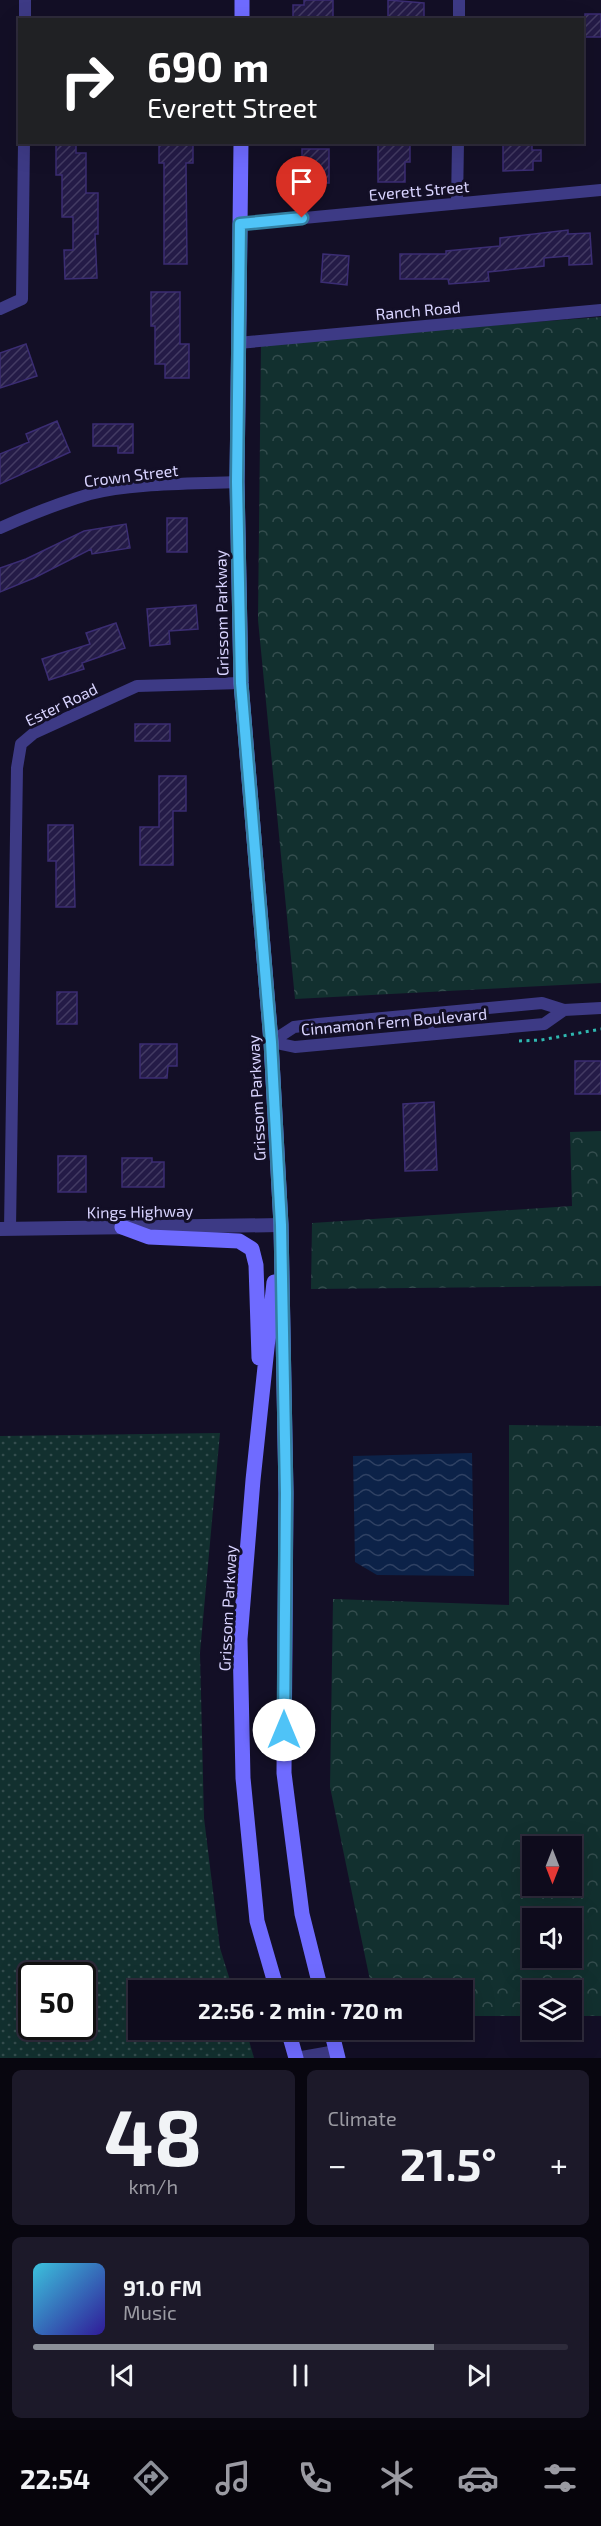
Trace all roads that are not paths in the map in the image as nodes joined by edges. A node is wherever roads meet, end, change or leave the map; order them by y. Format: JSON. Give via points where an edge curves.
{"nodes":[{"id":1,"x":25,"y":0,"type":"edge"},
{"id":2,"x":242,"y":0,"type":"edge"},
{"id":3,"x":459,"y":0,"type":"edge"},
{"id":4,"x":25,"y":18,"type":"edge"},
{"id":5,"x":242,"y":18,"type":"edge"},
{"id":6,"x":459,"y":18,"type":"edge"},
{"id":7,"x":24,"y":144,"type":"edge"},
{"id":8,"x":241,"y":144,"type":"edge"},
{"id":9,"x":458,"y":144,"type":"edge"},
{"id":10,"x":601,"y":190,"type":"edge"},
{"id":11,"x":457,"y":203,"type":"junction"},
{"id":12,"x":240,"y":224,"type":"junction"},
{"id":13,"x":0,"y":309,"type":"edge"},
{"id":14,"x":601,"y":310,"type":"edge"},
{"id":15,"x":238,"y":343,"type":"junction"},
{"id":16,"x":237,"y":482,"type":"junction"},
{"id":17,"x":0,"y":528,"type":"edge"},
{"id":18,"x":241,"y":683,"type":"junction"},
{"id":19,"x":601,"y":1008,"type":"edge"},
{"id":20,"x":564,"y":1010,"type":"junction"},
{"id":21,"x":430,"y":1013,"type":"junction"},
{"id":22,"x":432,"y":1034,"type":"junction"},
{"id":23,"x":271,"y":1042,"type":"junction"},
{"id":24,"x":281,"y":1225,"type":"junction"},
{"id":25,"x":122,"y":1227,"type":"junction"},
{"id":26,"x":5,"y":1229,"type":"edge"},
{"id":27,"x":262,"y":1388,"type":"junction"},
{"id":28,"x":274,"y":1980,"type":"edge"},
{"id":29,"x":318,"y":1980,"type":"edge"},
{"id":30,"x":290,"y":2040,"type":"edge"},
{"id":31,"x":333,"y":2040,"type":"edge"},
{"id":32,"x":337,"y":2055,"type":"edge"},
{"id":33,"x":295,"y":2058,"type":"edge"}],
"edges":[{"from":1,"to":4,"type":"street"},
{"from":2,"to":5,"type":"main road"},
{"from":3,"to":6,"type":"street"},
{"from":7,"to":13,"type":"street","via":[[22,299]]},
{"from":8,"to":12,"type":"main road","name":"Grissom Parkway"},
{"from":9,"to":11,"type":"street"},
{"from":10,"to":11,"type":"street","name":"Everett Street"},
{"from":11,"to":12,"type":"street","name":"Everett Street"},
{"from":12,"to":15,"type":"main road","name":"Grissom Parkway"},
{"from":14,"to":15,"type":"street","name":"Ranch Road"},
{"from":15,"to":16,"type":"main road","name":"Grissom Parkway"},
{"from":16,"to":17,"type":"street","name":"Crown Street","via":[[170,484],[92,494]]},
{"from":16,"to":18,"type":"main road","name":"Grissom Parkway"},
{"from":18,"to":23,"type":"main road","name":"Grissom Parkway"},
{"from":18,"to":26,"type":"street","name":"Ester Road","via":[[137,686],[34,733],[21,744],[17,768]]},
{"from":19,"to":20,"type":"street","name":"Cinnamon Fern Boulevard"},
{"from":20,"to":21,"type":"street","name":"Cinnamon Fern Boulevard","via":[[543,1003]]},
{"from":20,"to":22,"type":"street","name":"Cinnamon Fern Boulevard","via":[[544,1024]]},
{"from":21,"to":22,"type":"lane"},
{"from":21,"to":23,"type":"street","name":"Cinnamon Fern Boulevard","via":[[294,1027]]},
{"from":22,"to":23,"type":"street","name":"Cinnamon Fern Boulevard","via":[[295,1047]]},
{"from":23,"to":24,"type":"main road","name":"Grissom Parkway"},
{"from":24,"to":25,"type":"street","name":"Kings Highway"},
{"from":24,"to":27,"type":"main road","name":"Grissom Parkway"},
{"from":24,"to":29,"type":"main road","name":"Grissom Parkway","via":[[286,1493],[284,1773],[302,1914]]},
{"from":25,"to":26,"type":"street","name":"Kings Highway"},
{"from":25,"to":27,"type":"main road","via":[[148,1237],[238,1241],[252,1249]]},
{"from":27,"to":28,"type":"main road","name":"Grissom Parkway","via":[[240,1639],[243,1767],[257,1921]]},
{"from":30,"to":33,"type":"main road"},
{"from":31,"to":32,"type":"main road"},
{"from":32,"to":33,"type":"street"}]}
